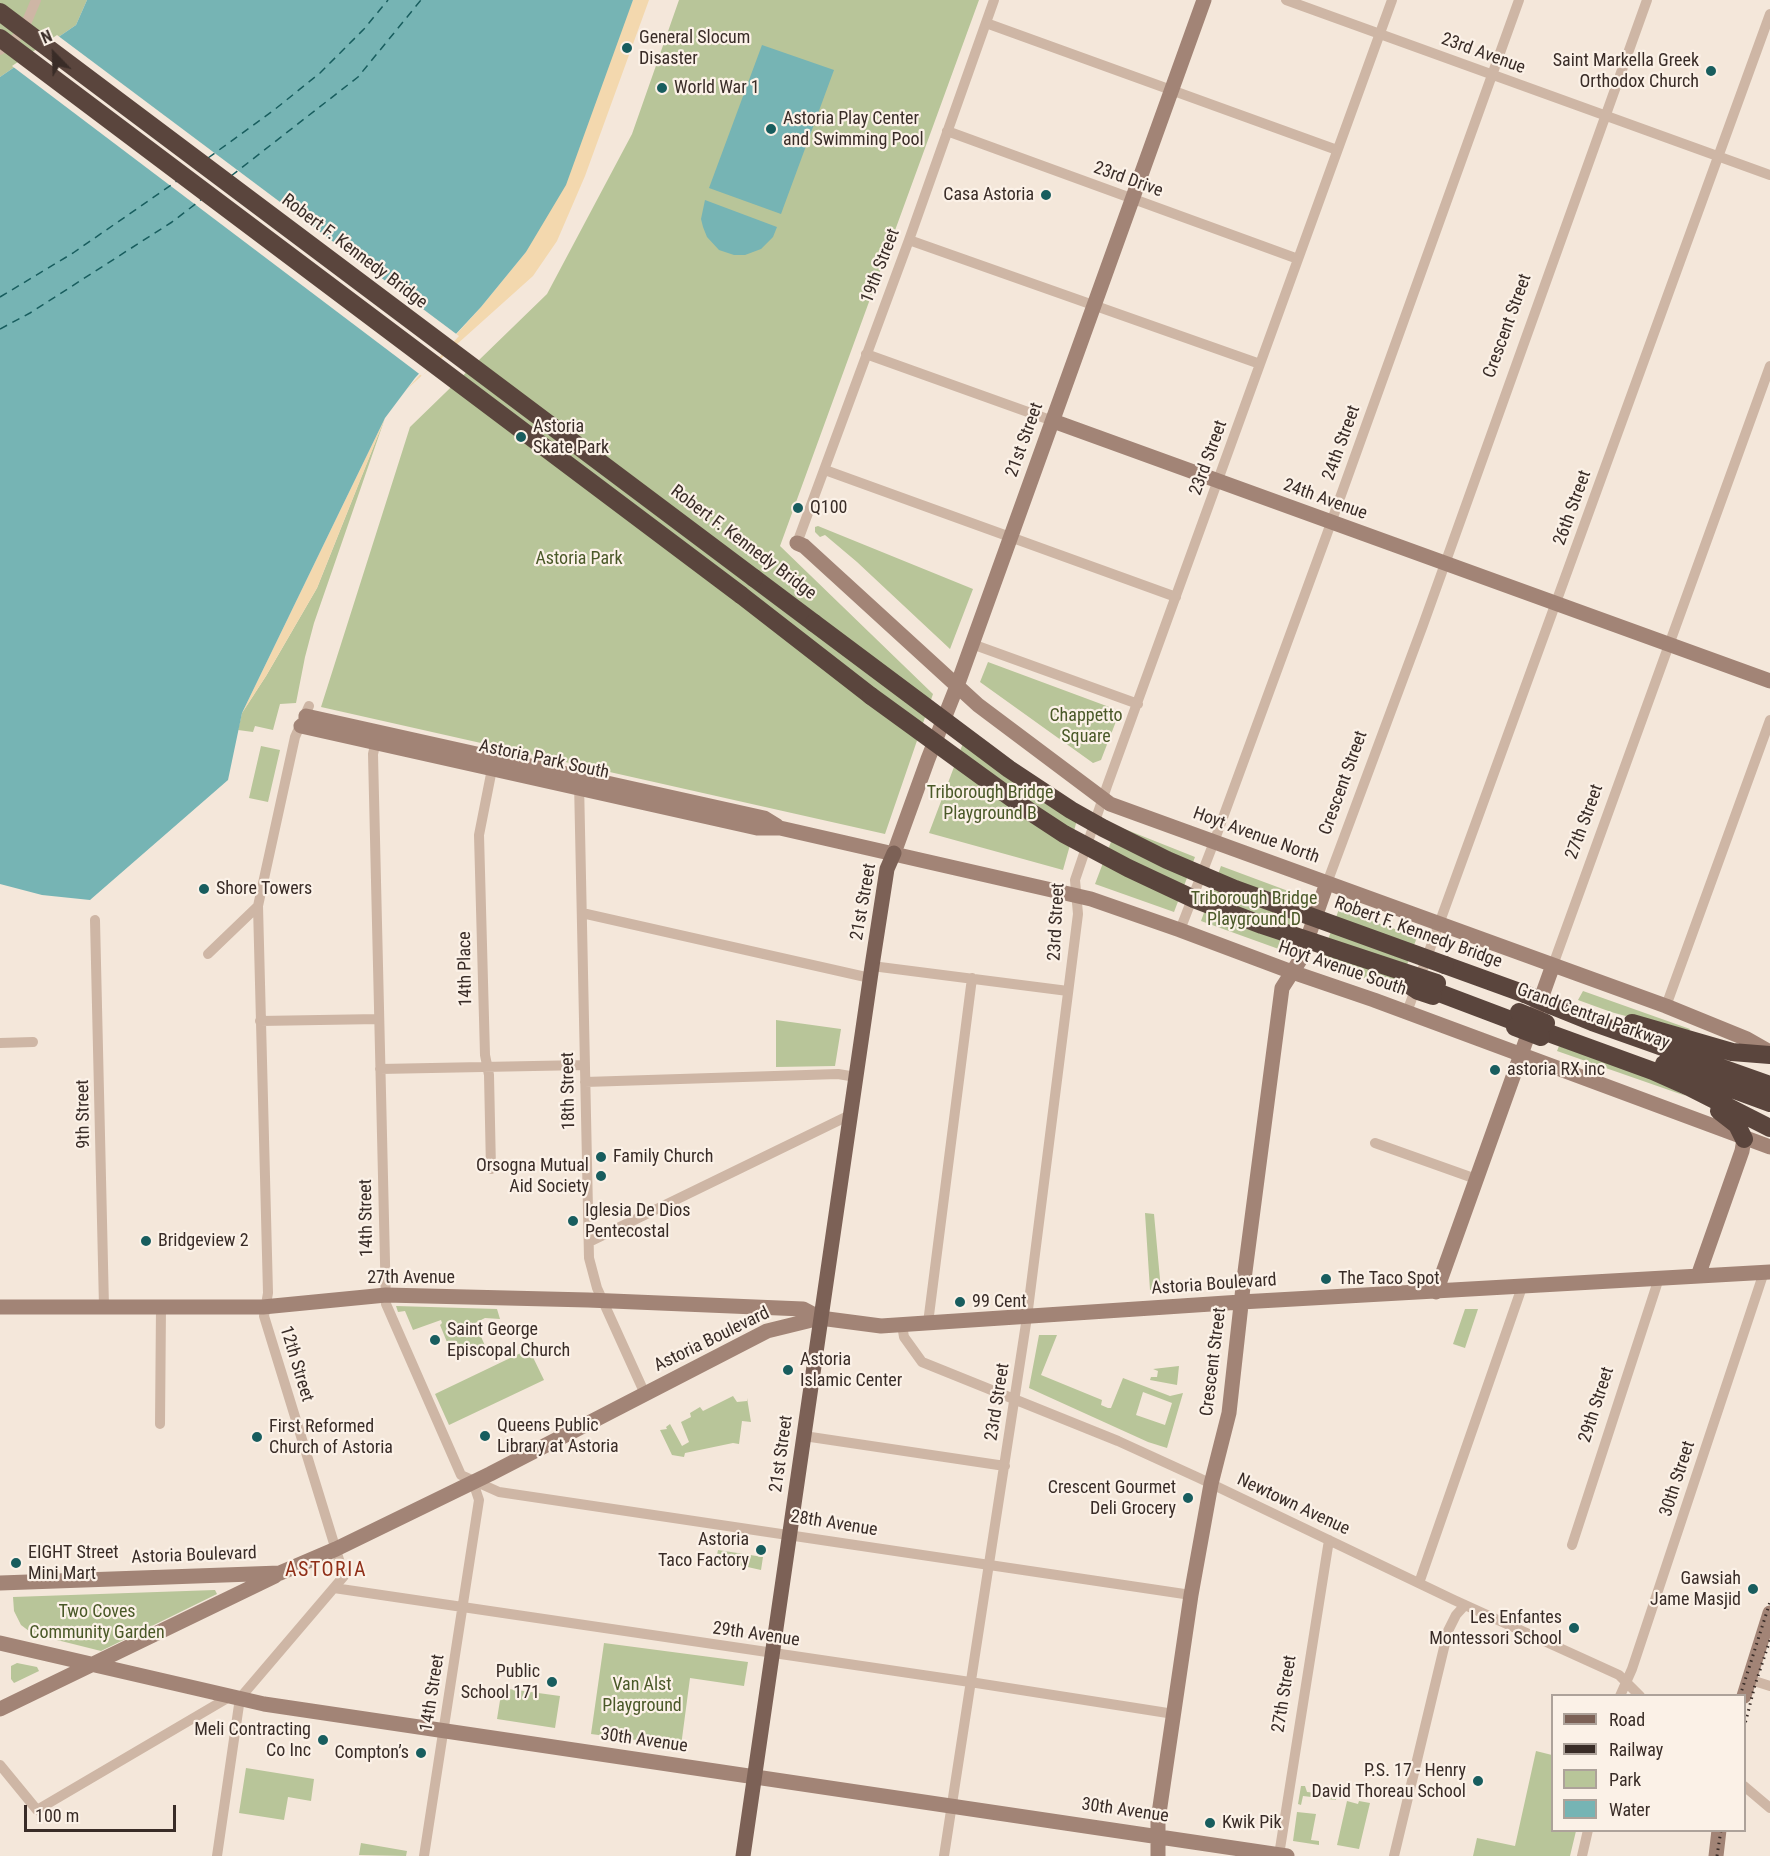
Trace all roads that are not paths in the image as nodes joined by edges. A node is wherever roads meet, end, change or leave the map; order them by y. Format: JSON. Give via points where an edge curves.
{"nodes":[{"id":1,"x":36,"y":0,"type":"edge"},
{"id":2,"x":994,"y":0,"type":"edge"},
{"id":3,"x":1204,"y":0,"type":"edge"},
{"id":4,"x":1286,"y":0,"type":"edge"},
{"id":5,"x":1392,"y":0,"type":"edge"},
{"id":6,"x":1520,"y":0,"type":"edge"},
{"id":7,"x":1647,"y":0,"type":"edge"},
{"id":8,"x":0,"y":12,"type":"edge"},
{"id":9,"x":1770,"y":14,"type":"edge"},
{"id":10,"x":986,"y":23,"type":"junction"},
{"id":11,"x":1379,"y":34,"type":"junction"},
{"id":12,"x":0,"y":38,"type":"edge"},
{"id":13,"x":0,"y":50,"type":"edge"},
{"id":14,"x":1492,"y":75,"type":"junction"},
{"id":15,"x":1172,"y":91,"type":"junction"},
{"id":16,"x":1605,"y":115,"type":"junction"},
{"id":17,"x":947,"y":131,"type":"junction"},
{"id":18,"x":1337,"y":150,"type":"junction"},
{"id":19,"x":1718,"y":156,"type":"junction"},
{"id":20,"x":1770,"y":175,"type":"edge"},
{"id":21,"x":1133,"y":199,"type":"junction"},
{"id":22,"x":909,"y":240,"type":"junction"},
{"id":23,"x":1298,"y":259,"type":"junction"},
{"id":24,"x":1094,"y":305,"type":"junction"},
{"id":25,"x":866,"y":354,"type":"junction"},
{"id":26,"x":1260,"y":364,"type":"junction"},
{"id":27,"x":1770,"y":366,"type":"edge"},
{"id":28,"x":1053,"y":421,"type":"junction"},
{"id":29,"x":825,"y":470,"type":"junction"},
{"id":30,"x":1218,"y":482,"type":"junction"},
{"id":31,"x":1331,"y":523,"type":"junction"},
{"id":32,"x":1010,"y":537,"type":"junction"},
{"id":33,"x":797,"y":543,"type":"joint"},
{"id":34,"x":1443,"y":563,"type":"junction"},
{"id":35,"x":1176,"y":597,"type":"junction"},
{"id":36,"x":1556,"y":604,"type":"junction"},
{"id":37,"x":972,"y":644,"type":"junction"},
{"id":38,"x":1670,"y":645,"type":"junction"},
{"id":39,"x":1770,"y":681,"type":"edge"},
{"id":40,"x":957,"y":686,"type":"junction"},
{"id":41,"x":1138,"y":704,"type":"junction"},
{"id":42,"x":305,"y":716,"type":"joint"},
{"id":43,"x":1770,"y":720,"type":"edge"},
{"id":44,"x":377,"y":737,"type":"junction"},
{"id":45,"x":492,"y":769,"type":"junction"},
{"id":46,"x":579,"y":782,"type":"junction"},
{"id":47,"x":1102,"y":799,"type":"junction"},
{"id":48,"x":1214,"y":842,"type":"junction"},
{"id":49,"x":894,"y":853,"type":"junction"},
{"id":50,"x":1328,"y":883,"type":"junction"},
{"id":51,"x":1076,"y":896,"type":"junction"},
{"id":52,"x":258,"y":906,"type":"junction"},
{"id":53,"x":582,"y":913,"type":"junction"},
{"id":54,"x":95,"y":920,"type":"dead end"},
{"id":55,"x":1440,"y":924,"type":"junction"},
{"id":56,"x":1179,"y":930,"type":"junction"},
{"id":57,"x":208,"y":954,"type":"dead end"},
{"id":58,"x":1367,"y":960,"type":"junction"},
{"id":59,"x":1553,"y":965,"type":"junction"},
{"id":60,"x":871,"y":972,"type":"junction"},
{"id":61,"x":1292,"y":972,"type":"junction"},
{"id":62,"x":972,"y":978,"type":"junction"},
{"id":63,"x":1435,"y":990,"type":"junction"},
{"id":64,"x":1068,"y":991,"type":"junction"},
{"id":65,"x":1525,"y":994,"type":"joint"},
{"id":66,"x":1666,"y":1006,"type":"junction"},
{"id":67,"x":1407,"y":1012,"type":"junction"},
{"id":68,"x":379,"y":1019,"type":"junction"},
{"id":69,"x":1546,"y":1019,"type":"junction"},
{"id":70,"x":260,"y":1021,"type":"junction"},
{"id":71,"x":33,"y":1042,"type":"dead end"},
{"id":72,"x":0,"y":1043,"type":"edge"},
{"id":73,"x":1770,"y":1053,"type":"edge"},
{"id":74,"x":1521,"y":1055,"type":"junction"},
{"id":75,"x":585,"y":1065,"type":"junction"},
{"id":76,"x":486,"y":1067,"type":"junction"},
{"id":77,"x":380,"y":1069,"type":"junction"},
{"id":78,"x":856,"y":1077,"type":"junction"},
{"id":79,"x":585,"y":1082,"type":"junction"},
{"id":80,"x":1770,"y":1084,"type":"edge"},
{"id":81,"x":1770,"y":1103,"type":"edge"},
{"id":82,"x":850,"y":1115,"type":"junction"},
{"id":83,"x":1770,"y":1128,"type":"edge"},
{"id":84,"x":1744,"y":1139,"type":"junction"},
{"id":85,"x":1376,"y":1143,"type":"dead end"},
{"id":86,"x":1770,"y":1147,"type":"edge"},
{"id":87,"x":491,"y":1169,"type":"dead end"},
{"id":88,"x":1476,"y":1179,"type":"junction"},
{"id":89,"x":589,"y":1242,"type":"junction"},
{"id":90,"x":1767,"y":1272,"type":"edge"},
{"id":91,"x":1698,"y":1276,"type":"junction"},
{"id":92,"x":1659,"y":1278,"type":"junction"},
{"id":93,"x":1522,"y":1287,"type":"junction"},
{"id":94,"x":1436,"y":1292,"type":"junction"},
{"id":95,"x":386,"y":1295,"type":"junction"},
{"id":96,"x":603,"y":1301,"type":"junction"},
{"id":97,"x":1241,"y":1302,"type":"junction"},
{"id":98,"x":0,"y":1307,"type":"edge"},
{"id":99,"x":104,"y":1307,"type":"junction"},
{"id":100,"x":161,"y":1307,"type":"junction"},
{"id":101,"x":266,"y":1307,"type":"junction"},
{"id":102,"x":1027,"y":1317,"type":"junction"},
{"id":103,"x":820,"y":1318,"type":"junction"},
{"id":104,"x":928,"y":1323,"type":"junction"},
{"id":105,"x":902,"y":1325,"type":"junction"},
{"id":106,"x":645,"y":1394,"type":"junction"},
{"id":107,"x":1015,"y":1399,"type":"junction"},
{"id":108,"x":160,"y":1424,"type":"dead end"},
{"id":109,"x":804,"y":1436,"type":"junction"},
{"id":110,"x":1005,"y":1466,"type":"junction"},
{"id":111,"x":473,"y":1482,"type":"junction"},
{"id":112,"x":1211,"y":1484,"type":"junction"},
{"id":113,"x":790,"y":1534,"type":"junction"},
{"id":114,"x":1329,"y":1540,"type":"junction"},
{"id":115,"x":1572,"y":1545,"type":"dead end"},
{"id":116,"x":336,"y":1549,"type":"junction"},
{"id":117,"x":989,"y":1564,"type":"junction"},
{"id":118,"x":280,"y":1573,"type":"junction"},
{"id":119,"x":231,"y":1575,"type":"junction"},
{"id":120,"x":0,"y":1583,"type":"edge"},
{"id":121,"x":1419,"y":1583,"type":"junction"},
{"id":122,"x":334,"y":1588,"type":"junction"},
{"id":123,"x":237,"y":1595,"type":"junction"},
{"id":124,"x":1191,"y":1595,"type":"junction"},
{"id":125,"x":1465,"y":1605,"type":"junction"},
{"id":126,"x":462,"y":1608,"type":"junction"},
{"id":127,"x":1770,"y":1613,"type":"edge"},
{"id":128,"x":0,"y":1643,"type":"edge"},
{"id":129,"x":772,"y":1654,"type":"junction"},
{"id":130,"x":92,"y":1665,"type":"junction"},
{"id":131,"x":1748,"y":1679,"type":"junction"},
{"id":132,"x":970,"y":1682,"type":"junction"},
{"id":133,"x":1626,"y":1682,"type":"junction"},
{"id":134,"x":1770,"y":1686,"type":"edge"},
{"id":135,"x":1620,"y":1694,"type":"edge"},
{"id":136,"x":1639,"y":1694,"type":"edge"},
{"id":137,"x":1744,"y":1694,"type":"edge"},
{"id":138,"x":235,"y":1697,"type":"junction"},
{"id":139,"x":0,"y":1709,"type":"edge"},
{"id":140,"x":1174,"y":1714,"type":"junction"},
{"id":141,"x":443,"y":1731,"type":"junction"},
{"id":142,"x":0,"y":1766,"type":"edge"},
{"id":143,"x":755,"y":1777,"type":"junction"},
{"id":144,"x":1746,"y":1788,"type":"edge"},
{"id":145,"x":951,"y":1805,"type":"junction"},
{"id":146,"x":1770,"y":1808,"type":"edge"},
{"id":147,"x":1588,"y":1832,"type":"edge"},
{"id":148,"x":1719,"y":1832,"type":"edge"},
{"id":149,"x":1157,"y":1835,"type":"junction"},
{"id":150,"x":1283,"y":1855,"type":"edge"},
{"id":151,"x":217,"y":1856,"type":"edge"},
{"id":152,"x":424,"y":1856,"type":"edge"},
{"id":153,"x":743,"y":1856,"type":"edge"},
{"id":154,"x":944,"y":1856,"type":"edge"},
{"id":155,"x":1158,"y":1856,"type":"edge"},
{"id":156,"x":1394,"y":1856,"type":"edge"},
{"id":157,"x":1582,"y":1856,"type":"edge"},
{"id":158,"x":1716,"y":1856,"type":"edge"}],
"edges":[{"from":1,"to":13,"type":"street","via":[[25,26],[13,42]]},
{"from":2,"to":10,"type":"street","name":"19th Street"},
{"from":3,"to":15,"type":"street","name":"21st Street"},
{"from":4,"to":11,"type":"street","name":"23rd Avenue"},
{"from":5,"to":11,"type":"street","name":"23rd Street"},
{"from":6,"to":14,"type":"street","name":"24th Street"},
{"from":7,"to":16,"type":"street","name":"Crescent Street"},
{"from":8,"to":65,"type":"highway","name":"Robert F. Kennedy Bridge","bridge":true,"via":[[1040,790],[1119,836],[1198,874]]},
{"from":9,"to":19,"type":"street","name":"26th Street"},
{"from":10,"to":15,"type":"street"},
{"from":10,"to":17,"type":"street","name":"19th Street"},
{"from":11,"to":14,"type":"street","name":"23rd Avenue"},
{"from":11,"to":18,"type":"street","name":"23rd Street"},
{"from":12,"to":58,"type":"highway","bridge":true,"via":[[803,641],[880,703],[1032,813],[1128,868],[1194,898]]},
{"from":14,"to":16,"type":"street","name":"23rd Avenue"},
{"from":14,"to":31,"type":"street","name":"24th Street"},
{"from":15,"to":18,"type":"street"},
{"from":15,"to":21,"type":"street","name":"21st Street"},
{"from":16,"to":19,"type":"street","name":"23rd Avenue"},
{"from":16,"to":34,"type":"street","name":"Crescent Street"},
{"from":17,"to":21,"type":"street","name":"23rd Drive"},
{"from":17,"to":22,"type":"street","name":"19th Street"},
{"from":18,"to":23,"type":"street","name":"23rd Street"},
{"from":19,"to":20,"type":"street","name":"23rd Avenue"},
{"from":19,"to":36,"type":"street","name":"26th Street"},
{"from":21,"to":23,"type":"street","name":"23rd Drive"},
{"from":21,"to":24,"type":"street","name":"21st Street"},
{"from":22,"to":24,"type":"street"},
{"from":22,"to":25,"type":"street","name":"19th Street"},
{"from":23,"to":26,"type":"street","name":"23rd Street"},
{"from":24,"to":26,"type":"street"},
{"from":24,"to":28,"type":"street","name":"21st Street"},
{"from":25,"to":28,"type":"street","name":"24th Avenue"},
{"from":25,"to":29,"type":"street","name":"19th Street"},
{"from":26,"to":30,"type":"street","name":"23rd Street"},
{"from":27,"to":38,"type":"street","name":"27th Street"},
{"from":28,"to":30,"type":"street","name":"24th Avenue"},
{"from":28,"to":32,"type":"street","name":"21st Street"},
{"from":29,"to":32,"type":"street"},
{"from":29,"to":33,"type":"street","name":"19th Street"},
{"from":30,"to":31,"type":"street","name":"24th Avenue"},
{"from":30,"to":35,"type":"street","name":"23rd Street"},
{"from":31,"to":34,"type":"street","name":"24th Avenue"},
{"from":31,"to":48,"type":"street","name":"24th Street"},
{"from":32,"to":35,"type":"street"},
{"from":32,"to":37,"type":"street","name":"21st Street"},
{"from":33,"to":40,"type":"street","name":"Hoyt Avenue North"},
{"from":34,"to":36,"type":"street","name":"24th Avenue"},
{"from":34,"to":50,"type":"street","name":"Crescent Street"},
{"from":35,"to":41,"type":"street","name":"23rd Street"},
{"from":36,"to":38,"type":"street","name":"24th Avenue"},
{"from":36,"to":55,"type":"street","name":"26th Street"},
{"from":37,"to":40,"type":"street","name":"21st Street"},
{"from":37,"to":41,"type":"street"},
{"from":38,"to":39,"type":"street","name":"24th Avenue"},
{"from":38,"to":59,"type":"street","name":"27th Street"},
{"from":40,"to":47,"type":"street","name":"Hoyt Avenue North"},
{"from":40,"to":49,"type":"street","name":"21st Street"},
{"from":41,"to":47,"type":"street","name":"23rd Street"},
{"from":42,"to":44,"type":"street","name":"Astoria Park South"},
{"from":42,"to":52,"type":"street","name":"12th Street","via":[[295,737]]},
{"from":43,"to":66,"type":"street"},
{"from":44,"to":45,"type":"street","name":"Astoria Park South"},
{"from":44,"to":46,"type":"street","name":"Astoria Park South"},
{"from":44,"to":68,"type":"street","name":"14th Street","via":[[373,754]]},
{"from":45,"to":46,"type":"street","name":"Astoria Park South"},
{"from":45,"to":76,"type":"street","name":"14th Place","via":[[479,835]]},
{"from":46,"to":49,"type":"street","name":"Astoria Park South","via":[[757,828],[780,828]]},
{"from":46,"to":53,"type":"street","name":"18th Street"},
{"from":47,"to":48,"type":"street","name":"Hoyt Avenue North"},
{"from":47,"to":51,"type":"street","name":"23rd Street","via":[[1075,880]]},
{"from":48,"to":50,"type":"street","name":"Hoyt Avenue North"},
{"from":48,"to":56,"type":"street","name":"24th Street"},
{"from":49,"to":51,"type":"street","name":"Hoyt Avenue South"},
{"from":49,"to":60,"type":"main road","name":"21st Street","via":[[887,869]]},
{"from":50,"to":55,"type":"street","name":"Hoyt Avenue North"},
{"from":50,"to":61,"type":"street","name":"Crescent Street"},
{"from":51,"to":56,"type":"street","name":"Hoyt Avenue South"},
{"from":51,"to":64,"type":"street","name":"23rd Street","via":[[1078,914]]},
{"from":52,"to":57,"type":"street"},
{"from":52,"to":70,"type":"street","name":"12th Street"},
{"from":53,"to":60,"type":"street"},
{"from":53,"to":75,"type":"street","name":"18th Street"},
{"from":54,"to":99,"type":"street","name":"9th Street"},
{"from":55,"to":59,"type":"street","name":"Hoyt Avenue North"},
{"from":55,"to":67,"type":"street","name":"26th Street"},
{"from":56,"to":61,"type":"street","name":"Hoyt Avenue South"},
{"from":58,"to":63,"type":"highway","name":"Grand Central Parkway","bridge":true},
{"from":58,"to":63,"type":"highway","bridge":true,"via":[[1418,991]]},
{"from":59,"to":66,"type":"street","name":"Hoyt Avenue North"},
{"from":59,"to":74,"type":"street","name":"27th Street"},
{"from":60,"to":62,"type":"street"},
{"from":60,"to":78,"type":"main road","name":"21st Street"},
{"from":61,"to":67,"type":"street","name":"Hoyt Avenue South"},
{"from":61,"to":97,"type":"street","name":"Crescent Street","via":[[1282,988]]},
{"from":62,"to":64,"type":"street"},
{"from":62,"to":104,"type":"street"},
{"from":63,"to":69,"type":"highway","name":"Grand Central Parkway","bridge":true,"via":[[1517,1020]]},
{"from":64,"to":102,"type":"street","name":"23rd Street"},
{"from":65,"to":69,"type":"highway","name":"Grand Central Parkway","bridge":true},
{"from":66,"to":73,"type":"street","name":"Hoyt Avenue North","via":[[1747,1039]]},
{"from":67,"to":74,"type":"street","name":"Hoyt Avenue South"},
{"from":68,"to":70,"type":"street"},
{"from":68,"to":77,"type":"street","name":"14th Street"},
{"from":69,"to":73,"type":"highway","via":[[1613,1016],[1732,1052]]},
{"from":69,"to":80,"type":"highway","name":"Grand Central Parkway","via":[[1592,1022]]},
{"from":69,"to":81,"type":"highway","name":"Grand Central Parkway"},
{"from":69,"to":83,"type":"highway"},
{"from":69,"to":84,"type":"highway","via":[[1690,1094],[1732,1120]]},
{"from":70,"to":101,"type":"street","name":"12th Street"},
{"from":71,"to":72,"type":"street"},
{"from":74,"to":84,"type":"street","name":"Hoyt Avenue South"},
{"from":74,"to":88,"type":"street","name":"27th Street"},
{"from":75,"to":76,"type":"street"},
{"from":75,"to":79,"type":"street","name":"18th Street"},
{"from":76,"to":77,"type":"street"},
{"from":76,"to":87,"type":"street","name":"14th Place"},
{"from":77,"to":95,"type":"street","name":"14th Street"},
{"from":78,"to":79,"type":"street","via":[[838,1074]]},
{"from":78,"to":82,"type":"main road","name":"21st Street"},
{"from":79,"to":89,"type":"street","name":"18th Street"},
{"from":82,"to":89,"type":"street"},
{"from":82,"to":103,"type":"main road","name":"21st Street"},
{"from":84,"to":86,"type":"street","name":"Hoyt Avenue South"},
{"from":84,"to":91,"type":"street"},
{"from":85,"to":88,"type":"street"},
{"from":88,"to":94,"type":"street","name":"27th Street"},
{"from":89,"to":96,"type":"street","name":"18th Street","via":[[592,1272]]},
{"from":90,"to":91,"type":"street","name":"Astoria Boulevard"},
{"from":90,"to":133,"type":"street","name":"30th Street"},
{"from":91,"to":92,"type":"street","name":"Astoria Boulevard"},
{"from":92,"to":93,"type":"street","name":"Astoria Boulevard"},
{"from":92,"to":115,"type":"street","name":"29th Street"},
{"from":93,"to":94,"type":"street","name":"Astoria Boulevard"},
{"from":93,"to":121,"type":"street"},
{"from":94,"to":97,"type":"street","name":"Astoria Boulevard"},
{"from":95,"to":96,"type":"street","name":"27th Avenue"},
{"from":95,"to":101,"type":"street","name":"27th Avenue"},
{"from":95,"to":111,"type":"street","name":"14th Street","via":[[387,1308],[461,1475]]},
{"from":96,"to":103,"type":"street","name":"27th Avenue","via":[[803,1310]]},
{"from":96,"to":106,"type":"street","name":"18th Street"},
{"from":97,"to":102,"type":"street","name":"Astoria Boulevard"},
{"from":97,"to":112,"type":"street","name":"Crescent Street","via":[[1229,1413]]},
{"from":98,"to":99,"type":"street","name":"27th Avenue"},
{"from":99,"to":100,"type":"street","name":"27th Avenue"},
{"from":100,"to":101,"type":"street","name":"27th Avenue"},
{"from":100,"to":108,"type":"street"},
{"from":101,"to":116,"type":"street","name":"12th Street","via":[[264,1316]]},
{"from":102,"to":104,"type":"street","name":"Astoria Boulevard"},
{"from":102,"to":107,"type":"street","name":"23rd Street"},
{"from":103,"to":105,"type":"street","name":"Astoria Boulevard"},
{"from":103,"to":106,"type":"street","name":"Astoria Boulevard","via":[[766,1331]]},
{"from":103,"to":109,"type":"main road","name":"21st Street"},
{"from":104,"to":105,"type":"street","name":"Astoria Boulevard"},
{"from":105,"to":107,"type":"street","name":"Newtown Avenue","via":[[904,1337],[922,1362]]},
{"from":106,"to":111,"type":"street","name":"Astoria Boulevard"},
{"from":107,"to":110,"type":"street","name":"23rd Street"},
{"from":107,"to":112,"type":"street","name":"Newtown Avenue"},
{"from":109,"to":110,"type":"street"},
{"from":109,"to":113,"type":"main road","name":"21st Street"},
{"from":110,"to":117,"type":"street","name":"23rd Street"},
{"from":111,"to":113,"type":"street","name":"28th Avenue","via":[[499,1492]]},
{"from":111,"to":116,"type":"street","name":"Astoria Boulevard"},
{"from":111,"to":126,"type":"street","name":"14th Street","via":[[478,1500]]},
{"from":112,"to":114,"type":"street","name":"Newtown Avenue"},
{"from":112,"to":124,"type":"street","name":"Crescent Street"},
{"from":113,"to":117,"type":"street","name":"28th Avenue"},
{"from":113,"to":129,"type":"main road","name":"21st Street"},
{"from":114,"to":121,"type":"street","name":"Newtown Avenue"},
{"from":114,"to":150,"type":"street","name":"27th Street"},
{"from":116,"to":118,"type":"street","name":"Astoria Boulevard"},
{"from":116,"to":122,"type":"street","name":"12th Street","via":[[344,1576]]},
{"from":117,"to":124,"type":"street","name":"28th Avenue"},
{"from":117,"to":132,"type":"street","name":"23rd Street"},
{"from":118,"to":119,"type":"street","name":"Astoria Boulevard"},
{"from":118,"to":123,"type":"street"},
{"from":119,"to":120,"type":"street","name":"Astoria Boulevard"},
{"from":119,"to":123,"type":"street"},
{"from":121,"to":125,"type":"street","name":"Newtown Avenue"},
{"from":122,"to":126,"type":"street","name":"29th Avenue"},
{"from":122,"to":138,"type":"street","name":"12th Street"},
{"from":123,"to":130,"type":"street"},
{"from":124,"to":140,"type":"street","name":"Crescent Street"},
{"from":125,"to":133,"type":"street","name":"Newtown Avenue","via":[[1619,1675]]},
{"from":125,"to":156,"type":"street","via":[[1448,1631]]},
{"from":126,"to":129,"type":"street","name":"29th Avenue"},
{"from":126,"to":141,"type":"street","name":"14th Street"},
{"from":127,"to":131,"type":"street"},
{"from":128,"to":130,"type":"street","name":"30th Avenue"},
{"from":129,"to":132,"type":"street","name":"29th Avenue"},
{"from":129,"to":143,"type":"main road","name":"21st Street"},
{"from":130,"to":138,"type":"street","name":"30th Avenue"},
{"from":130,"to":139,"type":"street"},
{"from":131,"to":134,"type":"street"},
{"from":131,"to":137,"type":"street"},
{"from":132,"to":140,"type":"street","name":"29th Avenue"},
{"from":132,"to":145,"type":"street","name":"23rd Street"},
{"from":133,"to":135,"type":"street","name":"30th Street"},
{"from":133,"to":136,"type":"street","name":"Newtown Avenue"},
{"from":138,"to":141,"type":"street","name":"30th Avenue"},
{"from":138,"to":142,"type":"street","via":[[36,1810]]},
{"from":138,"to":151,"type":"street"},
{"from":140,"to":149,"type":"street","name":"Crescent Street"},
{"from":141,"to":143,"type":"street","name":"30th Avenue"},
{"from":141,"to":152,"type":"street","name":"14th Street"},
{"from":143,"to":145,"type":"street","name":"30th Avenue"},
{"from":143,"to":153,"type":"main road","name":"21st Street"},
{"from":144,"to":146,"type":"street"},
{"from":145,"to":149,"type":"street","name":"30th Avenue"},
{"from":145,"to":154,"type":"street","name":"23rd Street"},
{"from":147,"to":157,"type":"street"},
{"from":148,"to":158,"type":"street"},
{"from":149,"to":150,"type":"street","name":"30th Avenue"},
{"from":149,"to":155,"type":"street","name":"Crescent Street"}]}
